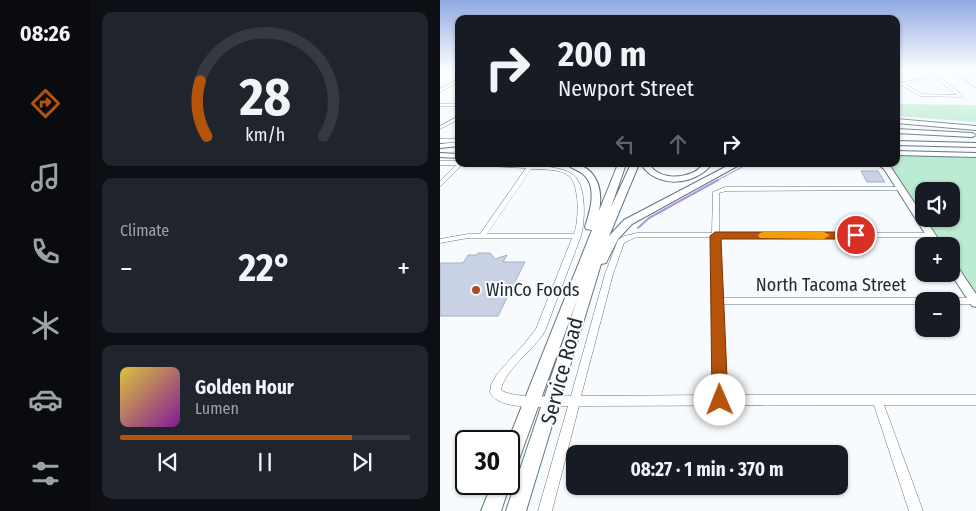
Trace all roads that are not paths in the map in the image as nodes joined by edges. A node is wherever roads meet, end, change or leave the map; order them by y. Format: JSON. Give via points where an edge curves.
{"nodes":[{"id":1,"x":916,"y":93,"type":"edge"},
{"id":2,"x":957,"y":93,"type":"edge"},
{"id":3,"x":440,"y":105,"type":"edge"},
{"id":4,"x":455,"y":105,"type":"edge"},
{"id":5,"x":455,"y":119,"type":"edge"},
{"id":6,"x":900,"y":121,"type":"edge"},
{"id":7,"x":440,"y":128,"type":"edge"},
{"id":8,"x":976,"y":128,"type":"edge"},
{"id":9,"x":900,"y":132,"type":"edge"},
{"id":10,"x":976,"y":135,"type":"edge"},
{"id":11,"x":900,"y":138,"type":"edge"},
{"id":12,"x":455,"y":140,"type":"edge"},
{"id":13,"x":440,"y":141,"type":"edge"},
{"id":14,"x":976,"y":141,"type":"edge"},
{"id":15,"x":900,"y":143,"type":"edge"},
{"id":16,"x":976,"y":144,"type":"edge"},
{"id":17,"x":455,"y":146,"type":"edge"},
{"id":18,"x":440,"y":147,"type":"edge"},
{"id":19,"x":900,"y":153,"type":"edge"},
{"id":20,"x":440,"y":154,"type":"edge"},
{"id":21,"x":455,"y":155,"type":"edge"},
{"id":22,"x":976,"y":155,"type":"edge"},
{"id":23,"x":440,"y":163,"type":"edge"},
{"id":24,"x":455,"y":164,"type":"edge"},
{"id":25,"x":456,"y":167,"type":"edge"},
{"id":26,"x":529,"y":167,"type":"edge"},
{"id":27,"x":537,"y":167,"type":"edge"},
{"id":28,"x":621,"y":167,"type":"edge"},
{"id":29,"x":634,"y":167,"type":"edge"},
{"id":30,"x":646,"y":167,"type":"edge"},
{"id":31,"x":705,"y":167,"type":"edge"},
{"id":32,"x":731,"y":167,"type":"edge"},
{"id":33,"x":886,"y":167,"type":"edge"},
{"id":34,"x":571,"y":169,"type":"edge"},
{"id":35,"x":440,"y":184,"type":"edge"},
{"id":36,"x":900,"y":188,"type":"junction"},
{"id":37,"x":931,"y":235,"type":"joint"},
{"id":38,"x":482,"y":236,"type":"junction"},
{"id":39,"x":577,"y":236,"type":"junction"},
{"id":40,"x":715,"y":236,"type":"junction"},
{"id":41,"x":440,"y":240,"type":"edge"},
{"id":42,"x":582,"y":266,"type":"junction"},
{"id":43,"x":960,"y":280,"type":"edge"},
{"id":44,"x":585,"y":295,"type":"junction"},
{"id":45,"x":717,"y":301,"type":"junction"},
{"id":46,"x":975,"y":302,"type":"edge"},
{"id":47,"x":550,"y":400,"type":"junction"},
{"id":48,"x":575,"y":400,"type":"junction"},
{"id":49,"x":720,"y":400,"type":"junction"},
{"id":50,"x":877,"y":400,"type":"junction"},
{"id":51,"x":976,"y":400,"type":"edge"},
{"id":52,"x":531,"y":401,"type":"junction"},
{"id":53,"x":520,"y":432,"type":"edge"},
{"id":54,"x":497,"y":495,"type":"edge"},
{"id":55,"x":490,"y":511,"type":"edge"},
{"id":56,"x":516,"y":511,"type":"edge"},
{"id":57,"x":545,"y":511,"type":"edge"},
{"id":58,"x":916,"y":511,"type":"edge"}],
"edges":[{"from":1,"to":2,"type":"street","via":[[961,96]]},
{"from":3,"to":4,"type":"street"},
{"from":5,"to":7,"type":"street"},
{"from":6,"to":8,"type":"highway"},
{"from":9,"to":10,"type":"highway"},
{"from":11,"to":14,"type":"highway"},
{"from":12,"to":13,"type":"street"},
{"from":15,"to":16,"type":"highway"},
{"from":17,"to":18,"type":"highway"},
{"from":19,"to":22,"type":"main road"},
{"from":20,"to":21,"type":"highway"},
{"from":23,"to":24,"type":"street"},
{"from":25,"to":35,"type":"street"},
{"from":26,"to":38,"type":"street"},
{"from":27,"to":34,"type":"street"},
{"from":28,"to":42,"type":"highway"},
{"from":29,"to":44,"type":"highway","via":[[614,210]]},
{"from":30,"to":31,"type":"highway","via":[[654,174],[678,179],[697,174]]},
{"from":32,"to":44,"type":"highway","via":[[624,225],[612,239]]},
{"from":33,"to":36,"type":"main road"},
{"from":34,"to":39,"type":"street","via":[[581,205]]},
{"from":34,"to":42,"type":"highway","via":[[590,174],[596,190]]},
{"from":36,"to":37,"type":"main road"},
{"from":36,"to":40,"type":"street","via":[[718,190],[715,194]]},
{"from":37,"to":40,"type":"street"},
{"from":38,"to":39,"type":"street"},
{"from":38,"to":41,"type":"street"},
{"from":39,"to":52,"type":"street","via":[[540,331],[497,381],[495,392],[507,400]]},
{"from":40,"to":45,"type":"street"},
{"from":40,"to":48,"type":"street","name":"Service Road","via":[[637,236],[621,242],[602,297]]},
{"from":42,"to":52,"type":"highway"},
{"from":43,"to":46,"type":"main road"},
{"from":44,"to":47,"type":"highway"},
{"from":45,"to":46,"type":"street","name":"North Tacoma Street"},
{"from":45,"to":49,"type":"street"},
{"from":47,"to":48,"type":"street"},
{"from":47,"to":52,"type":"street"},
{"from":47,"to":56,"type":"highway"},
{"from":48,"to":49,"type":"street"},
{"from":48,"to":57,"type":"street","name":"Service Road"},
{"from":49,"to":50,"type":"street"},
{"from":50,"to":51,"type":"street"},
{"from":50,"to":58,"type":"street"},
{"from":52,"to":53,"type":"highway"},
{"from":54,"to":55,"type":"highway"}]}
